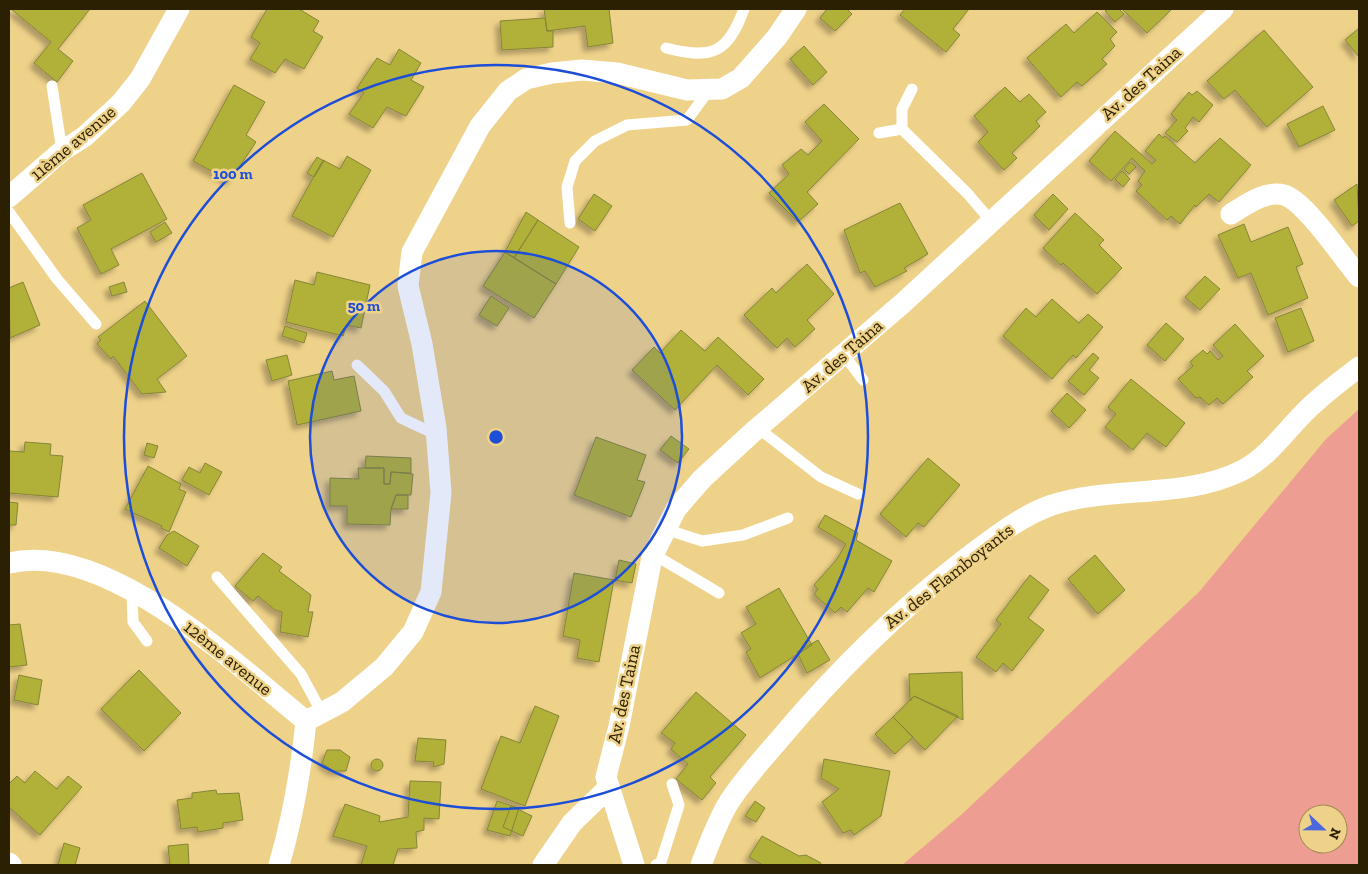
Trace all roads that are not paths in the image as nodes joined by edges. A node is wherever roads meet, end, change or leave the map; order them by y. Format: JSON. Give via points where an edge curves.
{"nodes":[{"id":1,"x":180,"y":9,"type":"edge"},
{"id":2,"x":744,"y":9,"type":"edge"},
{"id":3,"x":796,"y":9,"type":"edge"},
{"id":4,"x":1223,"y":9,"type":"edge"},
{"id":5,"x":666,"y":48,"type":"dead end"},
{"id":6,"x":52,"y":86,"type":"dead end"},
{"id":7,"x":912,"y":89,"type":"dead end"},
{"id":8,"x":709,"y":90,"type":"junction"},
{"id":9,"x":902,"y":129,"type":"junction"},
{"id":10,"x":880,"y":133,"type":"dead end"},
{"id":11,"x":62,"y":150,"type":"junction"},
{"id":12,"x":9,"y":197,"type":"edge"},
{"id":13,"x":9,"y":212,"type":"edge"},
{"id":14,"x":1231,"y":214,"type":"dead end"},
{"id":15,"x":991,"y":221,"type":"junction"},
{"id":16,"x":570,"y":223,"type":"dead end"},
{"id":17,"x":1359,"y":277,"type":"edge"},
{"id":18,"x":96,"y":324,"type":"dead end"},
{"id":19,"x":844,"y":356,"type":"junction"},
{"id":20,"x":357,"y":365,"type":"dead end"},
{"id":21,"x":1359,"y":367,"type":"edge"},
{"id":22,"x":863,"y":380,"type":"dead end"},
{"id":23,"x":758,"y":428,"type":"junction"},
{"id":24,"x":437,"y":435,"type":"junction"},
{"id":25,"x":858,"y":494,"type":"dead end"},
{"id":26,"x":788,"y":518,"type":"dead end"},
{"id":27,"x":665,"y":529,"type":"junction"},
{"id":28,"x":654,"y":554,"type":"junction"},
{"id":29,"x":9,"y":563,"type":"edge"},
{"id":30,"x":217,"y":577,"type":"dead end"},
{"id":31,"x":132,"y":592,"type":"junction"},
{"id":32,"x":719,"y":593,"type":"dead end"},
{"id":33,"x":147,"y":641,"type":"dead end"},
{"id":34,"x":314,"y":717,"type":"junction"},
{"id":35,"x":672,"y":784,"type":"dead end"},
{"id":36,"x":608,"y":788,"type":"junction"},
{"id":37,"x":279,"y":865,"type":"edge"},
{"id":38,"x":543,"y":865,"type":"edge"},
{"id":39,"x":634,"y":865,"type":"edge"},
{"id":40,"x":656,"y":865,"type":"edge"},
{"id":41,"x":701,"y":865,"type":"edge"}],
"edges":[{"from":1,"to":11,"type":"street","name":"11ème avenue","via":[[140,79],[121,103],[84,138]]},
{"from":2,"to":5,"type":"lane","via":[[737,29],[724,46],[706,53],[688,54]]},
{"from":3,"to":8,"type":"street","via":[[741,78],[722,89]]},
{"from":4,"to":15,"type":"street","name":"Av. des Taina"},
{"from":6,"to":11,"type":"lane"},
{"from":7,"to":9,"type":"lane","via":[[902,109]]},
{"from":8,"to":16,"type":"lane","via":[[687,120],[627,125],[595,141],[575,161],[567,188]]},
{"from":8,"to":24,"type":"street","via":[[688,90],[617,73],[582,70],[552,74],[526,79],[508,91],[480,126],[412,252],[408,286],[422,344]]},
{"from":9,"to":10,"type":"lane"},
{"from":9,"to":15,"type":"lane"},
{"from":11,"to":12,"type":"street","name":"11ème avenue"},
{"from":13,"to":18,"type":"lane","via":[[57,279]]},
{"from":14,"to":17,"type":"street","via":[[1259,197],[1284,195],[1302,205]]},
{"from":15,"to":19,"type":"street","name":"Av. des Taina"},
{"from":19,"to":22,"type":"lane"},
{"from":19,"to":23,"type":"street","name":"Av. des Taina"},
{"from":20,"to":24,"type":"lane","via":[[384,391],[401,418]]},
{"from":21,"to":41,"type":"street","name":"Av. des Flamboyants","via":[[1324,394],[1273,447],[1244,469],[1190,486],[1075,498],[1018,522],[977,550],[867,642],[819,693],[730,800]]},
{"from":23,"to":25,"type":"lane","via":[[821,477]]},
{"from":23,"to":27,"type":"street","name":"Av. des Taina","via":[[702,479],[676,509]]},
{"from":24,"to":34,"type":"street","via":[[441,493],[431,592],[397,661],[342,702]]},
{"from":26,"to":27,"type":"lane","via":[[743,535],[702,541]]},
{"from":27,"to":28,"type":"street","name":"Av. des Taina"},
{"from":28,"to":32,"type":"lane"},
{"from":28,"to":36,"type":"street","name":"Av. des Taina","via":[[607,770]]},
{"from":29,"to":31,"type":"street","name":"12ème avenue","via":[[44,560],[62,564],[102,575]]},
{"from":30,"to":34,"type":"lane","via":[[301,674]]},
{"from":31,"to":33,"type":"lane","via":[[134,622]]},
{"from":31,"to":34,"type":"street","name":"12ème avenue","via":[[197,631]]},
{"from":34,"to":37,"type":"street","via":[[293,817]]},
{"from":35,"to":40,"type":"lane","via":[[679,806],[661,862]]},
{"from":36,"to":38,"type":"street","via":[[572,823]]},
{"from":36,"to":39,"type":"street"}]}
